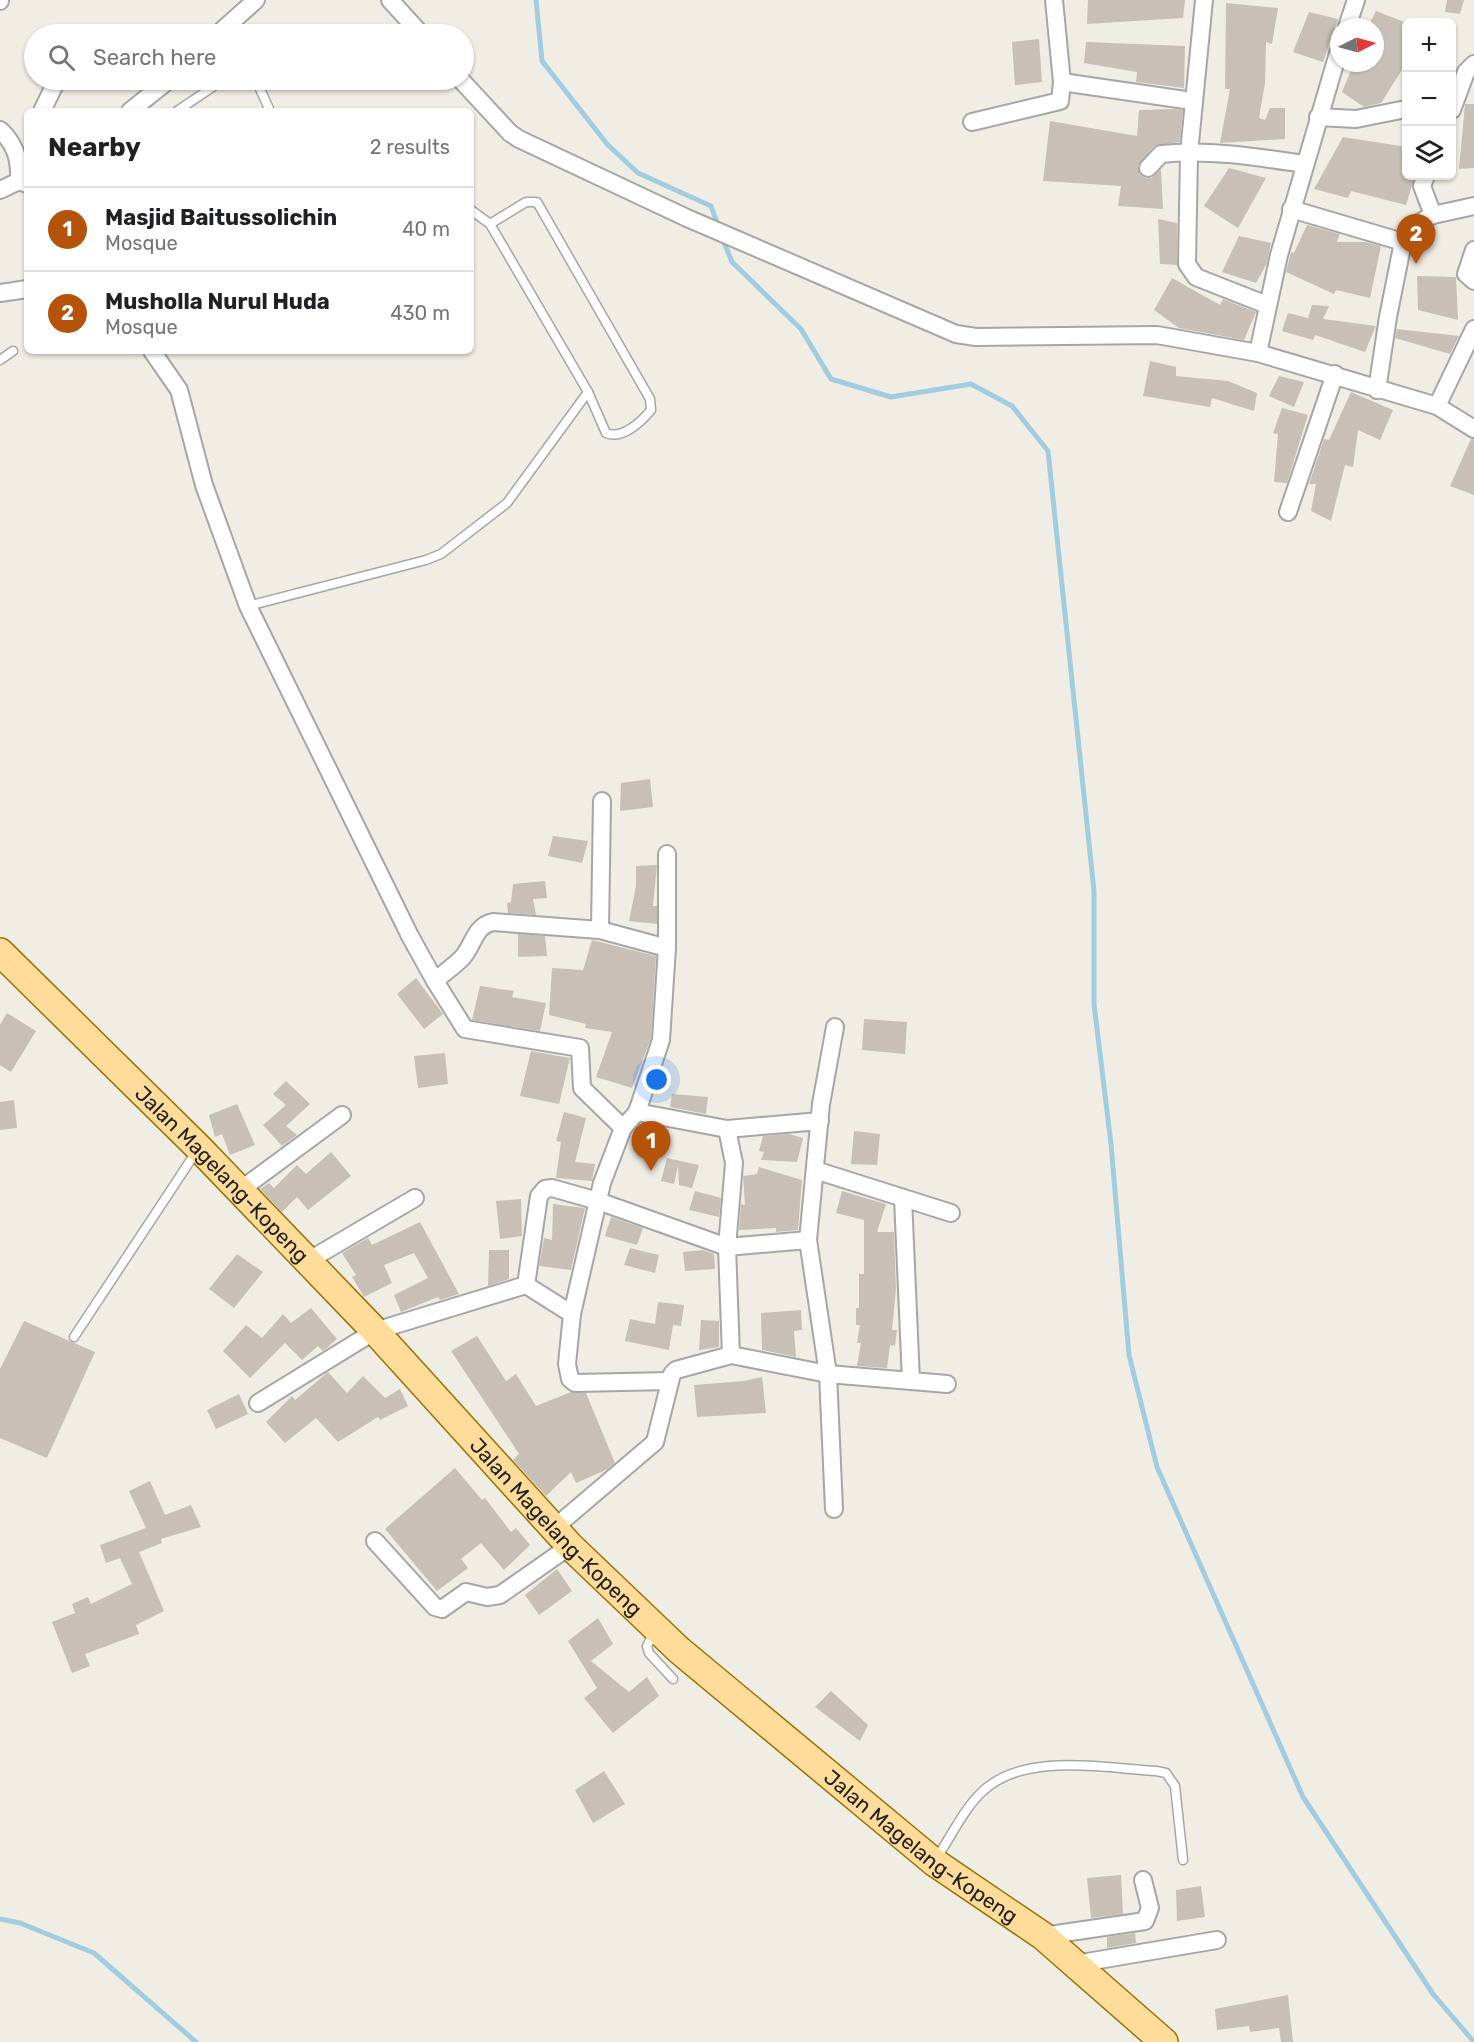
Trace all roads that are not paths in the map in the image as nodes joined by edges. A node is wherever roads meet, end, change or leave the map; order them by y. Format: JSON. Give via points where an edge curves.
{"nodes":[{"id":1,"x":256,"y":0,"type":"edge"},
{"id":2,"x":390,"y":0,"type":"edge"},
{"id":3,"x":1054,"y":0,"type":"edge"},
{"id":4,"x":1204,"y":0,"type":"edge"},
{"id":5,"x":1356,"y":0,"type":"edge"},
{"id":6,"x":1350,"y":18,"type":"edge"},
{"id":7,"x":229,"y":24,"type":"edge"},
{"id":8,"x":412,"y":24,"type":"edge"},
{"id":9,"x":1474,"y":64,"type":"edge"},
{"id":10,"x":1332,"y":72,"type":"edge"},
{"id":11,"x":1062,"y":82,"type":"junction"},
{"id":12,"x":52,"y":90,"type":"edge"},
{"id":13,"x":156,"y":90,"type":"edge"},
{"id":14,"x":208,"y":90,"type":"edge"},
{"id":15,"x":261,"y":90,"type":"edge"},
{"id":16,"x":470,"y":90,"type":"edge"},
{"id":17,"x":1456,"y":97,"type":"edge"},
{"id":18,"x":1192,"y":101,"type":"junction"},
{"id":19,"x":43,"y":108,"type":"edge"},
{"id":20,"x":134,"y":108,"type":"edge"},
{"id":21,"x":181,"y":108,"type":"edge"},
{"id":22,"x":269,"y":108,"type":"edge"},
{"id":23,"x":1402,"y":110,"type":"edge"},
{"id":24,"x":1318,"y":117,"type":"junction"},
{"id":25,"x":972,"y":122,"type":"dead end"},
{"id":26,"x":0,"y":130,"type":"edge"},
{"id":27,"x":24,"y":148,"type":"edge"},
{"id":28,"x":1189,"y":153,"type":"junction"},
{"id":29,"x":18,"y":159,"type":"junction"},
{"id":30,"x":1304,"y":164,"type":"junction"},
{"id":31,"x":1148,"y":168,"type":"dead end"},
{"id":32,"x":1424,"y":180,"type":"edge"},
{"id":33,"x":23,"y":183,"type":"edge"},
{"id":34,"x":0,"y":190,"type":"edge"},
{"id":35,"x":1474,"y":206,"type":"edge"},
{"id":36,"x":1291,"y":209,"type":"junction"},
{"id":37,"x":474,"y":212,"type":"edge"},
{"id":38,"x":1433,"y":214,"type":"junction"},
{"id":39,"x":490,"y":224,"type":"junction"},
{"id":40,"x":1403,"y":242,"type":"junction"},
{"id":41,"x":1474,"y":250,"type":"edge"},
{"id":42,"x":1474,"y":281,"type":"edge"},
{"id":43,"x":24,"y":289,"type":"edge"},
{"id":44,"x":0,"y":293,"type":"edge"},
{"id":45,"x":1268,"y":305,"type":"junction"},
{"id":46,"x":1474,"y":329,"type":"edge"},
{"id":47,"x":14,"y":351,"type":"dead end"},
{"id":48,"x":1258,"y":352,"type":"junction"},
{"id":49,"x":154,"y":354,"type":"edge"},
{"id":50,"x":0,"y":360,"type":"edge"},
{"id":51,"x":1335,"y":374,"type":"junction"},
{"id":52,"x":1377,"y":390,"type":"junction"},
{"id":53,"x":588,"y":392,"type":"junction"},
{"id":54,"x":1437,"y":406,"type":"junction"},
{"id":55,"x":1474,"y":429,"type":"edge"},
{"id":56,"x":1288,"y":512,"type":"dead end"},
{"id":57,"x":248,"y":606,"type":"junction"},
{"id":58,"x":602,"y":801,"type":"dead end"},
{"id":59,"x":667,"y":854,"type":"dead end"},
{"id":60,"x":600,"y":930,"type":"junction"},
{"id":61,"x":667,"y":948,"type":"junction"},
{"id":62,"x":0,"y":951,"type":"edge"},
{"id":63,"x":435,"y":981,"type":"junction"},
{"id":64,"x":835,"y":1027,"type":"dead end"},
{"id":65,"x":637,"y":1112,"type":"junction"},
{"id":66,"x":342,"y":1115,"type":"dead end"},
{"id":67,"x":820,"y":1121,"type":"junction"},
{"id":68,"x":623,"y":1128,"type":"junction"},
{"id":69,"x":727,"y":1129,"type":"junction"},
{"id":70,"x":199,"y":1148,"type":"junction"},
{"id":71,"x":814,"y":1170,"type":"junction"},
{"id":72,"x":239,"y":1191,"type":"junction"},
{"id":73,"x":415,"y":1198,"type":"dead end"},
{"id":74,"x":903,"y":1198,"type":"junction"},
{"id":75,"x":598,"y":1201,"type":"junction"},
{"id":76,"x":951,"y":1213,"type":"dead end"},
{"id":77,"x":808,"y":1240,"type":"junction"},
{"id":78,"x":727,"y":1247,"type":"junction"},
{"id":79,"x":306,"y":1262,"type":"junction"},
{"id":80,"x":526,"y":1285,"type":"junction"},
{"id":81,"x":572,"y":1314,"type":"junction"},
{"id":82,"x":375,"y":1331,"type":"junction"},
{"id":83,"x":74,"y":1337,"type":"dead end"},
{"id":84,"x":731,"y":1355,"type":"junction"},
{"id":85,"x":828,"y":1374,"type":"junction"},
{"id":86,"x":670,"y":1381,"type":"junction"},
{"id":87,"x":911,"y":1381,"type":"junction"},
{"id":88,"x":947,"y":1384,"type":"dead end"},
{"id":89,"x":258,"y":1403,"type":"dead end"},
{"id":90,"x":834,"y":1509,"type":"dead end"},
{"id":91,"x":562,"y":1537,"type":"junction"},
{"id":92,"x":375,"y":1541,"type":"dead end"},
{"id":93,"x":657,"y":1629,"type":"junction"},
{"id":94,"x":673,"y":1679,"type":"dead end"},
{"id":95,"x":1183,"y":1860,"type":"dead end"},
{"id":96,"x":934,"y":1862,"type":"junction"},
{"id":97,"x":1143,"y":1880,"type":"dead end"},
{"id":98,"x":1043,"y":1935,"type":"junction"},
{"id":99,"x":1217,"y":1940,"type":"dead end"},
{"id":100,"x":1075,"y":1964,"type":"junction"},
{"id":101,"x":1164,"y":2042,"type":"edge"}],
"edges":[{"from":1,"to":7,"type":"street"},
{"from":2,"to":8,"type":"street"},
{"from":3,"to":11,"type":"street"},
{"from":4,"to":18,"type":"street"},
{"from":5,"to":6,"type":"street"},
{"from":9,"to":17,"type":"street","via":[[1466,72]]},
{"from":10,"to":24,"type":"street"},
{"from":11,"to":18,"type":"street"},
{"from":11,"to":25,"type":"street","via":[[1062,97],[1056,103]]},
{"from":12,"to":19,"type":"street"},
{"from":13,"to":20,"type":"street"},
{"from":14,"to":21,"type":"lane"},
{"from":15,"to":22,"type":"lane"},
{"from":16,"to":48,"type":"street","via":[[510,133],[749,246],[966,336],[1157,335]]},
{"from":18,"to":28,"type":"street"},
{"from":23,"to":24,"type":"street","via":[[1356,119]]},
{"from":24,"to":30,"type":"street"},
{"from":26,"to":29,"type":"street","via":[[9,138]]},
{"from":27,"to":29,"type":"street"},
{"from":28,"to":30,"type":"street","via":[[1248,155]]},
{"from":28,"to":31,"type":"street","via":[[1161,154]]},
{"from":28,"to":45,"type":"street","via":[[1189,271]]},
{"from":29,"to":33,"type":"street"},
{"from":30,"to":36,"type":"street"},
{"from":32,"to":38,"type":"street","via":[[1422,186]]},
{"from":33,"to":34,"type":"street"},
{"from":35,"to":38,"type":"street"},
{"from":36,"to":40,"type":"street"},
{"from":36,"to":45,"type":"street"},
{"from":37,"to":39,"type":"lane"},
{"from":38,"to":40,"type":"street","via":[[1413,226]]},
{"from":39,"to":53,"type":"lane"},
{"from":39,"to":53,"type":"lane","via":[[526,202],[537,202],[650,399],[651,410],[623,434],[612,435],[606,433]]},
{"from":40,"to":52,"type":"street"},
{"from":41,"to":42,"type":"street","via":[[1466,274]]},
{"from":43,"to":44,"type":"street"},
{"from":45,"to":48,"type":"street"},
{"from":46,"to":54,"type":"street"},
{"from":47,"to":50,"type":"lane"},
{"from":48,"to":51,"type":"street"},
{"from":49,"to":57,"type":"street","via":[[179,390],[204,485]]},
{"from":51,"to":52,"type":"street"},
{"from":51,"to":56,"type":"street"},
{"from":52,"to":54,"type":"street"},
{"from":53,"to":57,"type":"lane","via":[[507,503],[441,554]]},
{"from":54,"to":55,"type":"street"},
{"from":57,"to":63,"type":"street"},
{"from":58,"to":60,"type":"street"},
{"from":59,"to":61,"type":"street"},
{"from":60,"to":61,"type":"street"},
{"from":60,"to":63,"type":"street","via":[[485,924],[461,958]]},
{"from":61,"to":65,"type":"street","via":[[661,1040]]},
{"from":62,"to":70,"type":"main road","name":"Jalan Magelang-Kopeng"},
{"from":63,"to":68,"type":"street","via":[[465,1029],[580,1048],[582,1088]]},
{"from":64,"to":67,"type":"street"},
{"from":65,"to":68,"type":"street"},
{"from":65,"to":69,"type":"street"},
{"from":66,"to":72,"type":"street"},
{"from":67,"to":69,"type":"street"},
{"from":67,"to":71,"type":"street"},
{"from":68,"to":75,"type":"street"},
{"from":69,"to":78,"type":"street","via":[[734,1162]]},
{"from":70,"to":72,"type":"main road","name":"Jalan Magelang-Kopeng"},
{"from":70,"to":83,"type":"lane"},
{"from":71,"to":74,"type":"street"},
{"from":71,"to":77,"type":"street"},
{"from":72,"to":79,"type":"main road","name":"Jalan Magelang-Kopeng"},
{"from":73,"to":79,"type":"street"},
{"from":74,"to":76,"type":"street"},
{"from":74,"to":87,"type":"street"},
{"from":75,"to":78,"type":"street"},
{"from":75,"to":80,"type":"street","via":[[552,1188],[542,1191]]},
{"from":75,"to":81,"type":"street"},
{"from":77,"to":78,"type":"street"},
{"from":77,"to":85,"type":"street"},
{"from":78,"to":84,"type":"street"},
{"from":79,"to":82,"type":"main road","name":"Jalan Magelang-Kopeng"},
{"from":80,"to":81,"type":"street"},
{"from":80,"to":82,"type":"street"},
{"from":81,"to":86,"type":"street","via":[[567,1364],[570,1379],[575,1383]]},
{"from":82,"to":89,"type":"street"},
{"from":82,"to":91,"type":"main road","name":"Jalan Magelang-Kopeng"},
{"from":84,"to":85,"type":"street"},
{"from":84,"to":86,"type":"street","via":[[676,1370]]},
{"from":85,"to":87,"type":"street"},
{"from":85,"to":90,"type":"street"},
{"from":86,"to":91,"type":"street","via":[[655,1442]]},
{"from":87,"to":88,"type":"street"},
{"from":91,"to":92,"type":"street","via":[[500,1595],[487,1597],[466,1592],[442,1609],[435,1607]]},
{"from":91,"to":93,"type":"main road","name":"Jalan Magelang-Kopeng"},
{"from":93,"to":94,"type":"lane","via":[[647,1646]]},
{"from":93,"to":96,"type":"main road","name":"Jalan Magelang-Kopeng"},
{"from":95,"to":96,"type":"lane","via":[[1175,1786],[1166,1773],[1043,1766],[997,1778],[981,1793]]},
{"from":96,"to":98,"type":"main road","name":"Jalan Magelang-Kopeng"},
{"from":97,"to":98,"type":"street","via":[[1150,1908],[1145,1921]]},
{"from":98,"to":100,"type":"main road","name":"Jalan Magelang-Kopeng"},
{"from":99,"to":100,"type":"street"},
{"from":100,"to":101,"type":"main road","name":"Jalan Magelang-Kopeng"}]}
